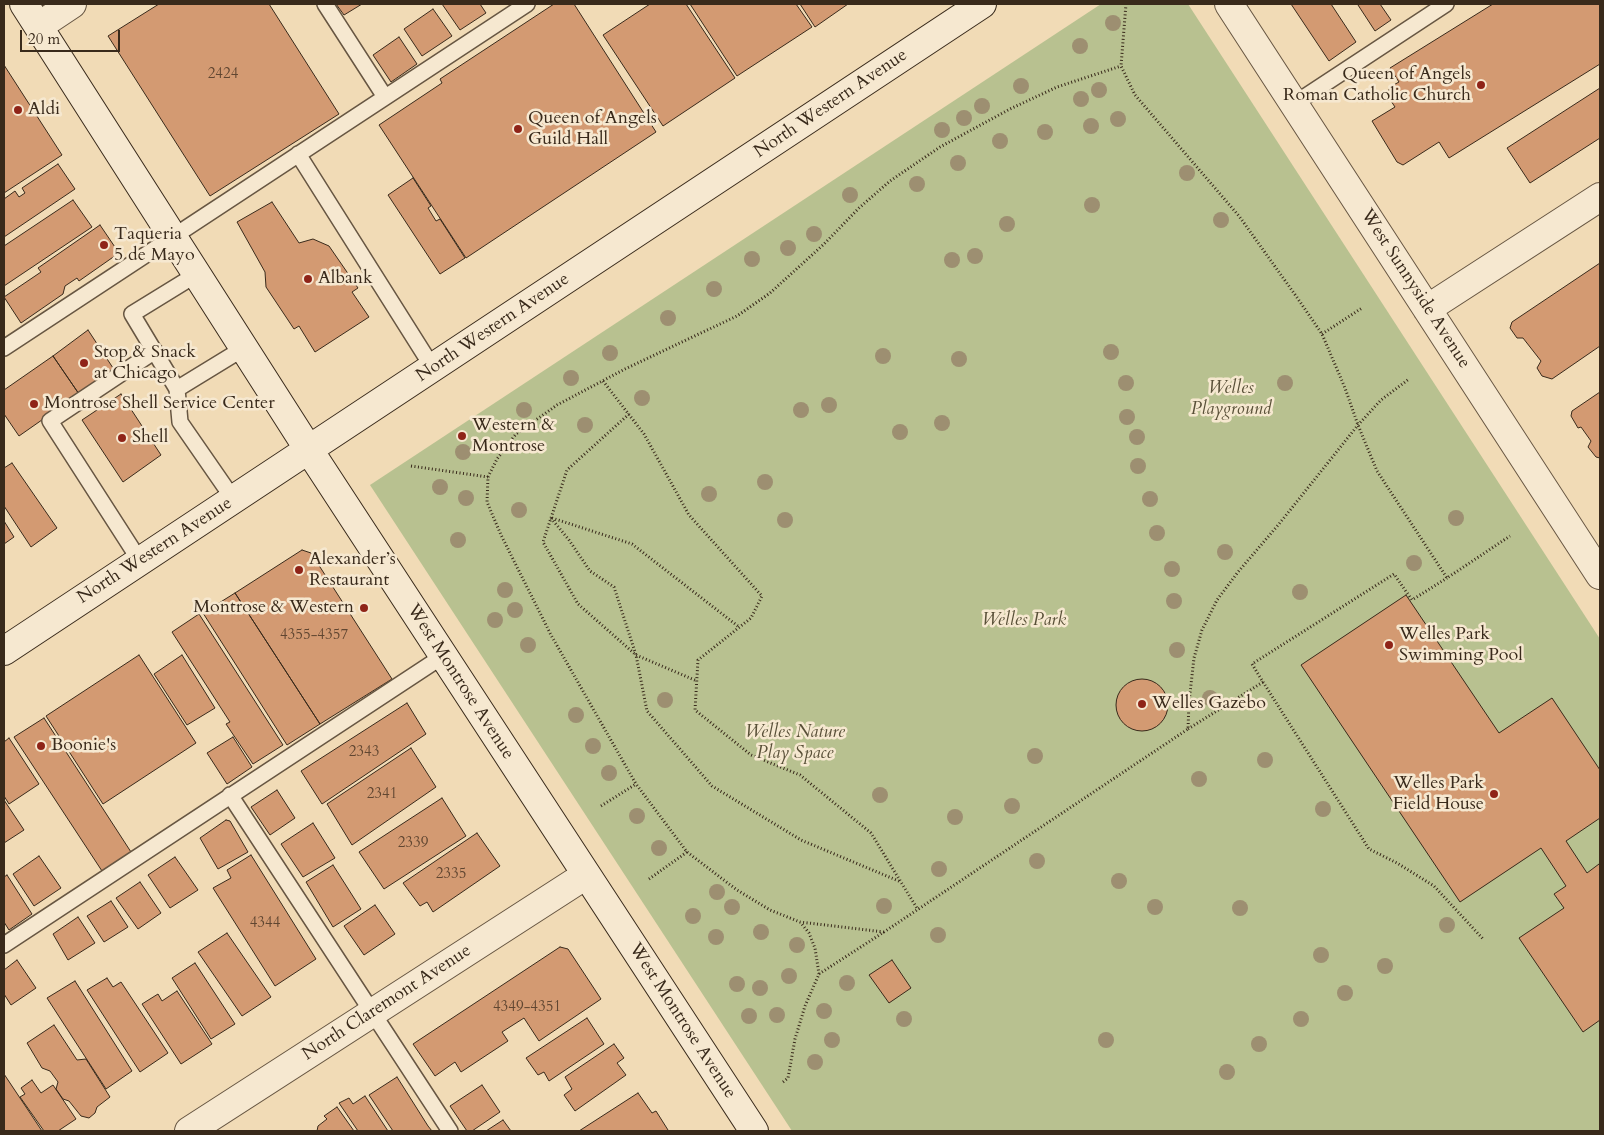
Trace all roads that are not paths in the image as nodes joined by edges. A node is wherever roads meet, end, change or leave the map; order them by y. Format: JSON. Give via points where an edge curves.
{"nodes":[{"id":1,"x":72,"y":4,"type":"edge"},
{"id":2,"x":325,"y":4,"type":"edge"},
{"id":3,"x":527,"y":4,"type":"edge"},
{"id":4,"x":982,"y":4,"type":"edge"},
{"id":5,"x":1229,"y":4,"type":"edge"},
{"id":6,"x":1446,"y":4,"type":"edge"},
{"id":7,"x":32,"y":15,"type":"edge"},
{"id":8,"x":385,"y":97,"type":"junction"},
{"id":9,"x":1294,"y":104,"type":"junction"},
{"id":10,"x":298,"y":154,"type":"junction"},
{"id":11,"x":1600,"y":197,"type":"edge"},
{"id":12,"x":173,"y":237,"type":"junction"},
{"id":13,"x":197,"y":274,"type":"junction"},
{"id":14,"x":1427,"y":309,"type":"junction"},
{"id":15,"x":4,"y":348,"type":"edge"},
{"id":16,"x":244,"y":348,"type":"junction"},
{"id":17,"x":154,"y":352,"type":"junction"},
{"id":18,"x":434,"y":368,"type":"junction"},
{"id":19,"x":177,"y":389,"type":"junction"},
{"id":20,"x":309,"y":450,"type":"junction"},
{"id":21,"x":234,"y":500,"type":"junction"},
{"id":22,"x":140,"y":561,"type":"junction"},
{"id":23,"x":1600,"y":575,"type":"edge"},
{"id":24,"x":4,"y":651,"type":"edge"},
{"id":25,"x":443,"y":656,"type":"junction"},
{"id":26,"x":230,"y":796,"type":"junction"},
{"id":27,"x":586,"y":875,"type":"junction"},
{"id":28,"x":4,"y":945,"type":"edge"},
{"id":29,"x":373,"y":1012,"type":"junction"},
{"id":30,"x":188,"y":1131,"type":"edge"},
{"id":31,"x":450,"y":1131,"type":"edge"},
{"id":32,"x":754,"y":1131,"type":"edge"}],
"edges":[{"from":1,"to":7,"type":"main road"},
{"from":2,"to":8,"type":"lane"},
{"from":3,"to":8,"type":"lane"},
{"from":4,"to":18,"type":"main road","name":"North Western Avenue"},
{"from":5,"to":9,"type":"main road","name":"West Sunnyside Avenue"},
{"from":6,"to":9,"type":"lane"},
{"from":7,"to":12,"type":"main road","name":"West Montrose Avenue"},
{"from":8,"to":10,"type":"lane"},
{"from":9,"to":14,"type":"main road","name":"West Sunnyside Avenue"},
{"from":10,"to":12,"type":"lane"},
{"from":10,"to":18,"type":"lane"},
{"from":11,"to":14,"type":"main road"},
{"from":12,"to":13,"type":"main road","name":"West Montrose Avenue"},
{"from":12,"to":15,"type":"lane"},
{"from":13,"to":16,"type":"main road","name":"West Montrose Avenue"},
{"from":13,"to":17,"type":"lane","via":[[132,314]]},
{"from":14,"to":23,"type":"main road","name":"West Sunnyside Avenue"},
{"from":16,"to":19,"type":"lane"},
{"from":16,"to":20,"type":"main road","name":"West Montrose Avenue"},
{"from":17,"to":19,"type":"lane"},
{"from":17,"to":22,"type":"lane","via":[[50,421]]},
{"from":18,"to":20,"type":"main road","name":"North Western Avenue"},
{"from":19,"to":21,"type":"lane","via":[[180,422]]},
{"from":20,"to":21,"type":"main road","name":"North Western Avenue"},
{"from":20,"to":25,"type":"main road","name":"West Montrose Avenue"},
{"from":21,"to":22,"type":"main road","name":"North Western Avenue"},
{"from":22,"to":24,"type":"main road","name":"North Western Avenue"},
{"from":25,"to":26,"type":"lane"},
{"from":25,"to":27,"type":"main road","name":"West Montrose Avenue"},
{"from":26,"to":28,"type":"lane"},
{"from":26,"to":29,"type":"lane"},
{"from":27,"to":29,"type":"main road","name":"North Claremont Avenue"},
{"from":27,"to":32,"type":"main road","name":"West Montrose Avenue"},
{"from":29,"to":30,"type":"main road","name":"North Claremont Avenue"},
{"from":29,"to":31,"type":"lane"}]}
